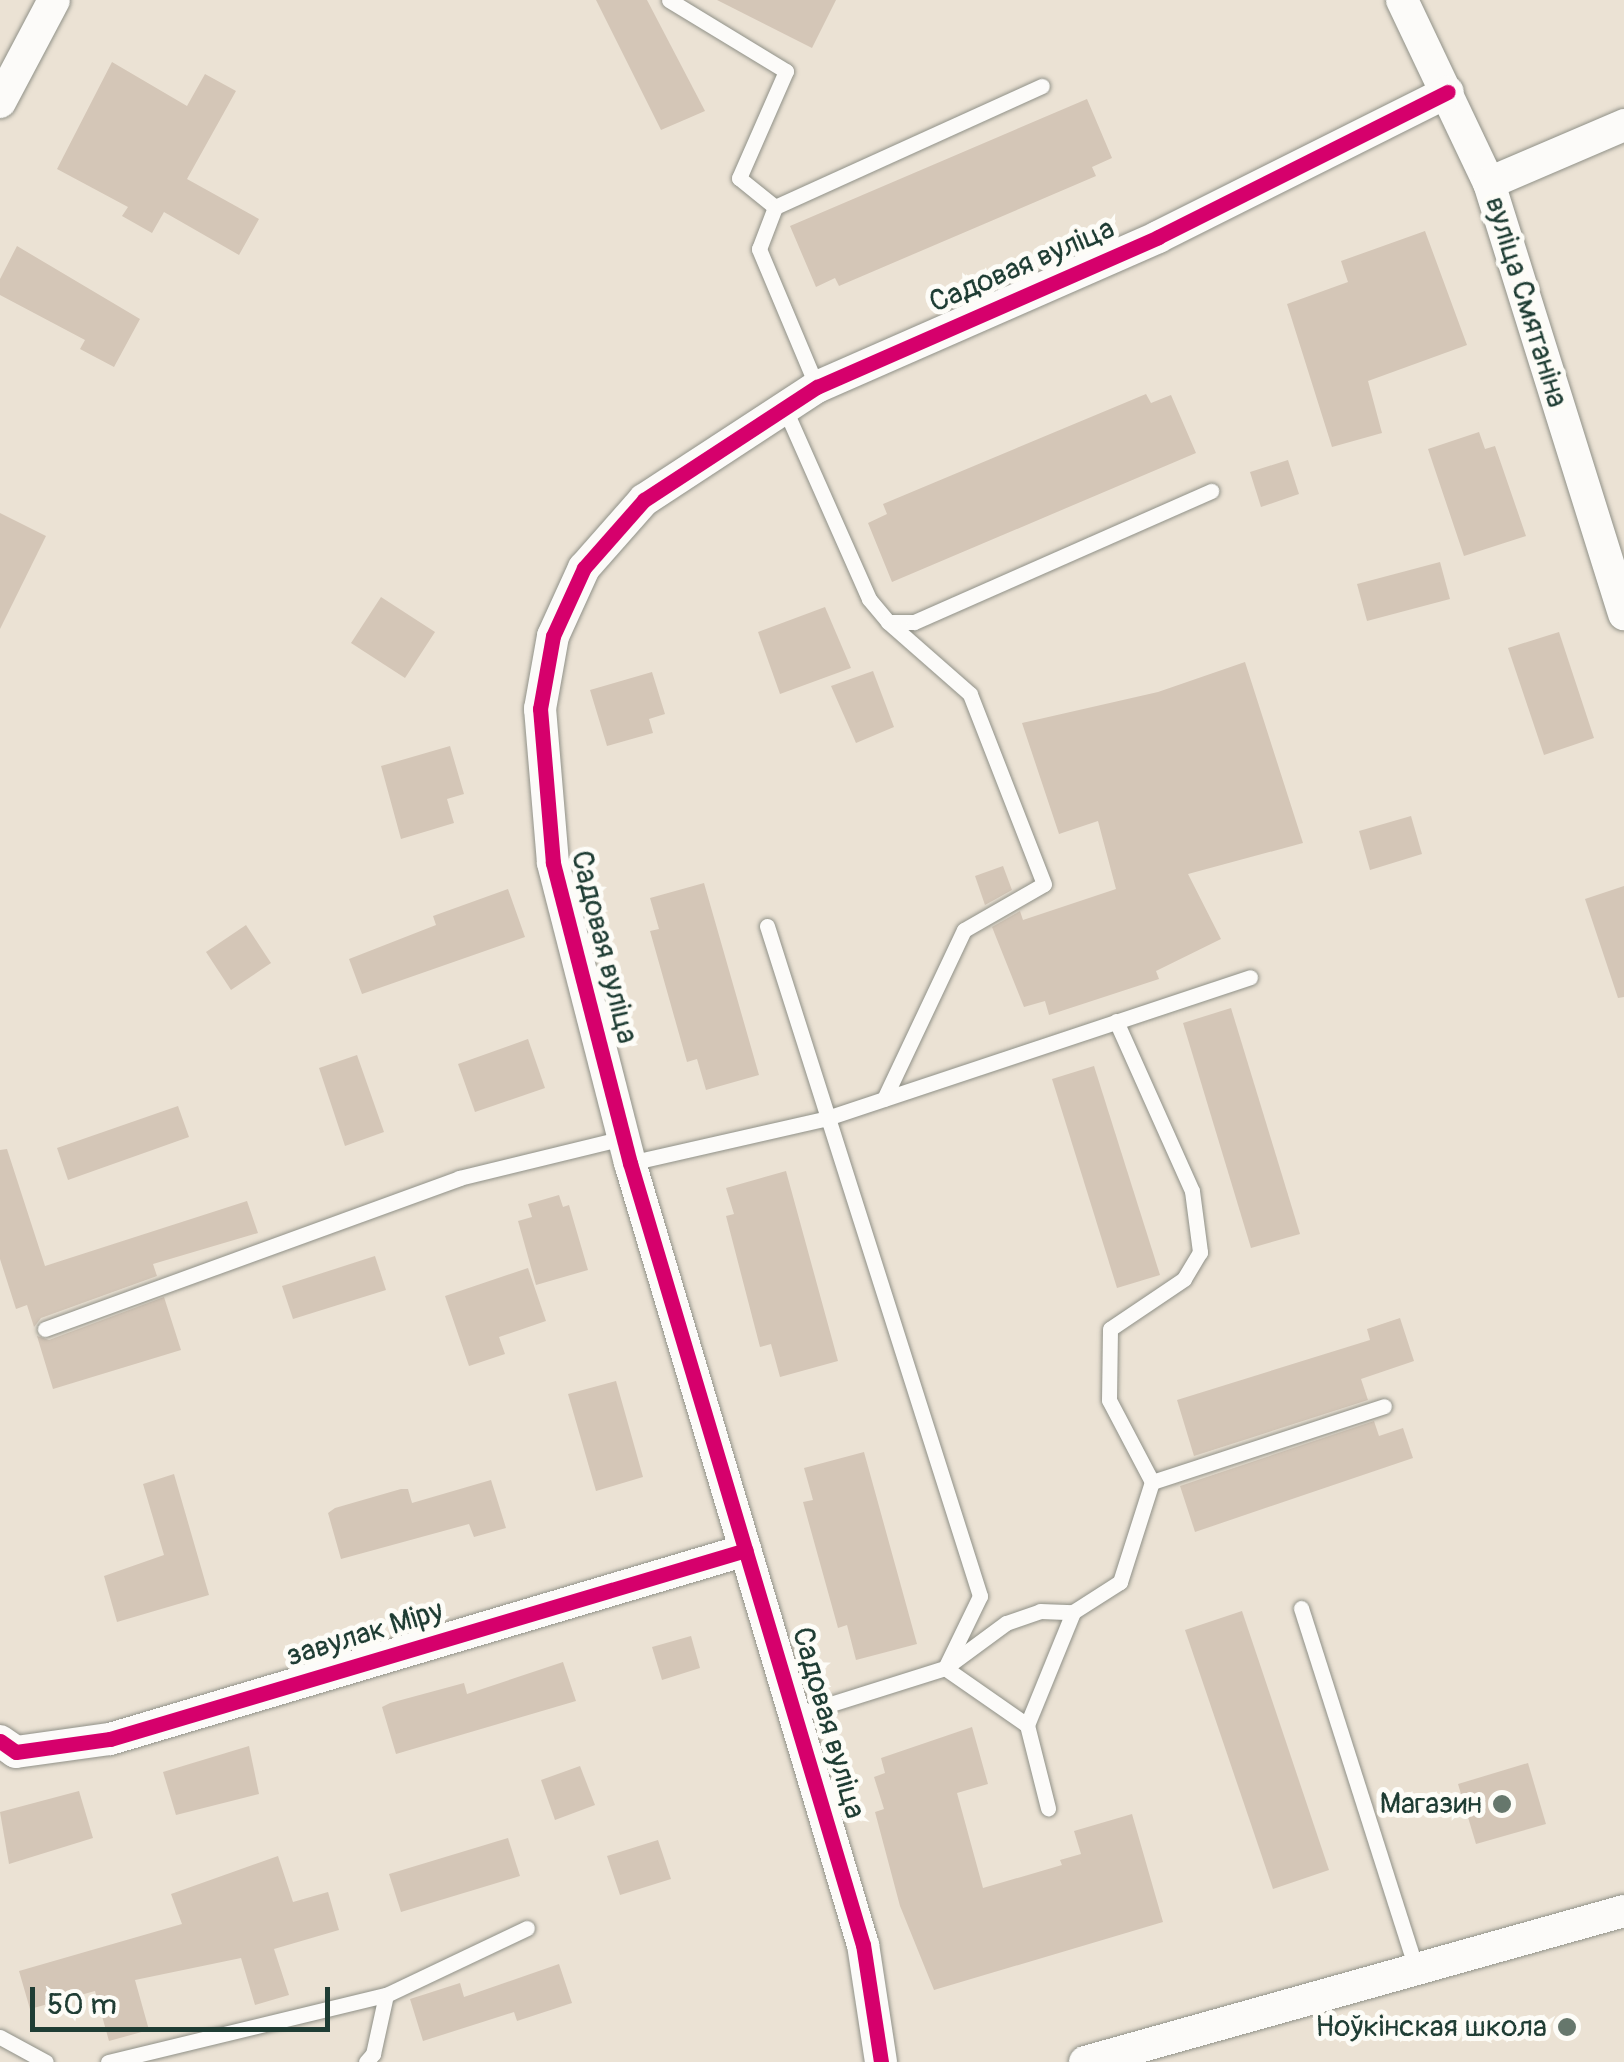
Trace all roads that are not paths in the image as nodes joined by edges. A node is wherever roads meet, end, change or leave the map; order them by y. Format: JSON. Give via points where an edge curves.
{"nodes":[{"id":1,"x":54,"y":0,"type":"edge"},
{"id":2,"x":669,"y":0,"type":"edge"},
{"id":3,"x":1402,"y":0,"type":"edge"},
{"id":4,"x":1042,"y":86,"type":"dead end"},
{"id":5,"x":1448,"y":92,"type":"junction"},
{"id":6,"x":0,"y":102,"type":"edge"},
{"id":7,"x":1624,"y":125,"type":"edge"},
{"id":8,"x":1489,"y":183,"type":"junction"},
{"id":9,"x":775,"y":207,"type":"junction"},
{"id":10,"x":816,"y":387,"type":"junction"},
{"id":11,"x":784,"y":407,"type":"junction"},
{"id":12,"x":1211,"y":491,"type":"dead end"},
{"id":13,"x":1624,"y":614,"type":"edge"},
{"id":14,"x":888,"y":622,"type":"junction"},
{"id":15,"x":767,"y":926,"type":"dead end"},
{"id":16,"x":1250,"y":977,"type":"dead end"},
{"id":17,"x":1116,"y":1022,"type":"junction"},
{"id":18,"x":884,"y":1099,"type":"junction"},
{"id":19,"x":824,"y":1119,"type":"junction"},
{"id":20,"x":626,"y":1150,"type":"junction"},
{"id":21,"x":44,"y":1330,"type":"dead end"},
{"id":22,"x":1384,"y":1406,"type":"dead end"},
{"id":23,"x":1152,"y":1482,"type":"junction"},
{"id":24,"x":746,"y":1550,"type":"junction"},
{"id":25,"x":1301,"y":1608,"type":"dead end"},
{"id":26,"x":1072,"y":1612,"type":"junction"},
{"id":27,"x":944,"y":1668,"type":"junction"},
{"id":28,"x":799,"y":1714,"type":"junction"},
{"id":29,"x":1027,"y":1726,"type":"junction"},
{"id":30,"x":0,"y":1741,"type":"edge"},
{"id":31,"x":1048,"y":1808,"type":"dead end"},
{"id":32,"x":1624,"y":1911,"type":"edge"},
{"id":33,"x":527,"y":1928,"type":"dead end"},
{"id":34,"x":1417,"y":1971,"type":"junction"},
{"id":35,"x":386,"y":1995,"type":"junction"},
{"id":36,"x":0,"y":2037,"type":"edge"},
{"id":37,"x":46,"y":2062,"type":"edge"},
{"id":38,"x":108,"y":2062,"type":"edge"},
{"id":39,"x":366,"y":2062,"type":"edge"},
{"id":40,"x":881,"y":2062,"type":"edge"},
{"id":41,"x":1085,"y":2062,"type":"edge"}],
"edges":[{"from":1,"to":6,"type":"street"},
{"from":2,"to":9,"type":"lane","via":[[786,71],[739,178]]},
{"from":3,"to":5,"type":"street","name":"вуліца Смятаніна"},
{"from":4,"to":9,"type":"lane"},
{"from":5,"to":8,"type":"street","name":"вуліца Смятаніна"},
{"from":5,"to":10,"type":"street","name":"Садовая вуліца","via":[[1158,237]]},
{"from":7,"to":8,"type":"street"},
{"from":8,"to":13,"type":"street","name":"вуліца Смятаніна"},
{"from":9,"to":10,"type":"lane","via":[[759,249]]},
{"from":10,"to":11,"type":"street","name":"Садовая вуліца"},
{"from":11,"to":14,"type":"lane","via":[[869,598]]},
{"from":11,"to":20,"type":"street","name":"Садовая вуліца","via":[[644,500],[584,568],[554,636],[540,710],[553,863]]},
{"from":12,"to":14,"type":"lane","via":[[914,622]]},
{"from":14,"to":18,"type":"lane","via":[[970,694],[1044,884],[964,930]]},
{"from":15,"to":19,"type":"lane"},
{"from":16,"to":17,"type":"lane"},
{"from":17,"to":18,"type":"lane"},
{"from":17,"to":23,"type":"lane","via":[[1192,1190],[1200,1252],[1184,1279],[1110,1328],[1109,1400]]},
{"from":18,"to":19,"type":"lane"},
{"from":19,"to":20,"type":"lane"},
{"from":19,"to":27,"type":"lane","via":[[980,1596]]},
{"from":20,"to":21,"type":"lane","via":[[459,1178]]},
{"from":20,"to":24,"type":"street","name":"Садовая вуліца"},
{"from":22,"to":23,"type":"lane"},
{"from":23,"to":26,"type":"lane","via":[[1120,1582]]},
{"from":24,"to":28,"type":"street","name":"Садовая вуліца"},
{"from":24,"to":30,"type":"street","name":"завулак Міру","via":[[110,1739],[16,1752]]},
{"from":25,"to":34,"type":"lane"},
{"from":26,"to":27,"type":"lane","via":[[1040,1611],[1006,1623]]},
{"from":26,"to":29,"type":"lane"},
{"from":27,"to":28,"type":"lane"},
{"from":27,"to":29,"type":"lane"},
{"from":28,"to":40,"type":"street","name":"Садовая вуліца","via":[[863,1945]]},
{"from":29,"to":31,"type":"lane"},
{"from":32,"to":34,"type":"street"},
{"from":33,"to":35,"type":"lane"},
{"from":34,"to":41,"type":"street"},
{"from":35,"to":38,"type":"lane"},
{"from":35,"to":39,"type":"lane","via":[[374,2054]]},
{"from":36,"to":37,"type":"lane"}]}
